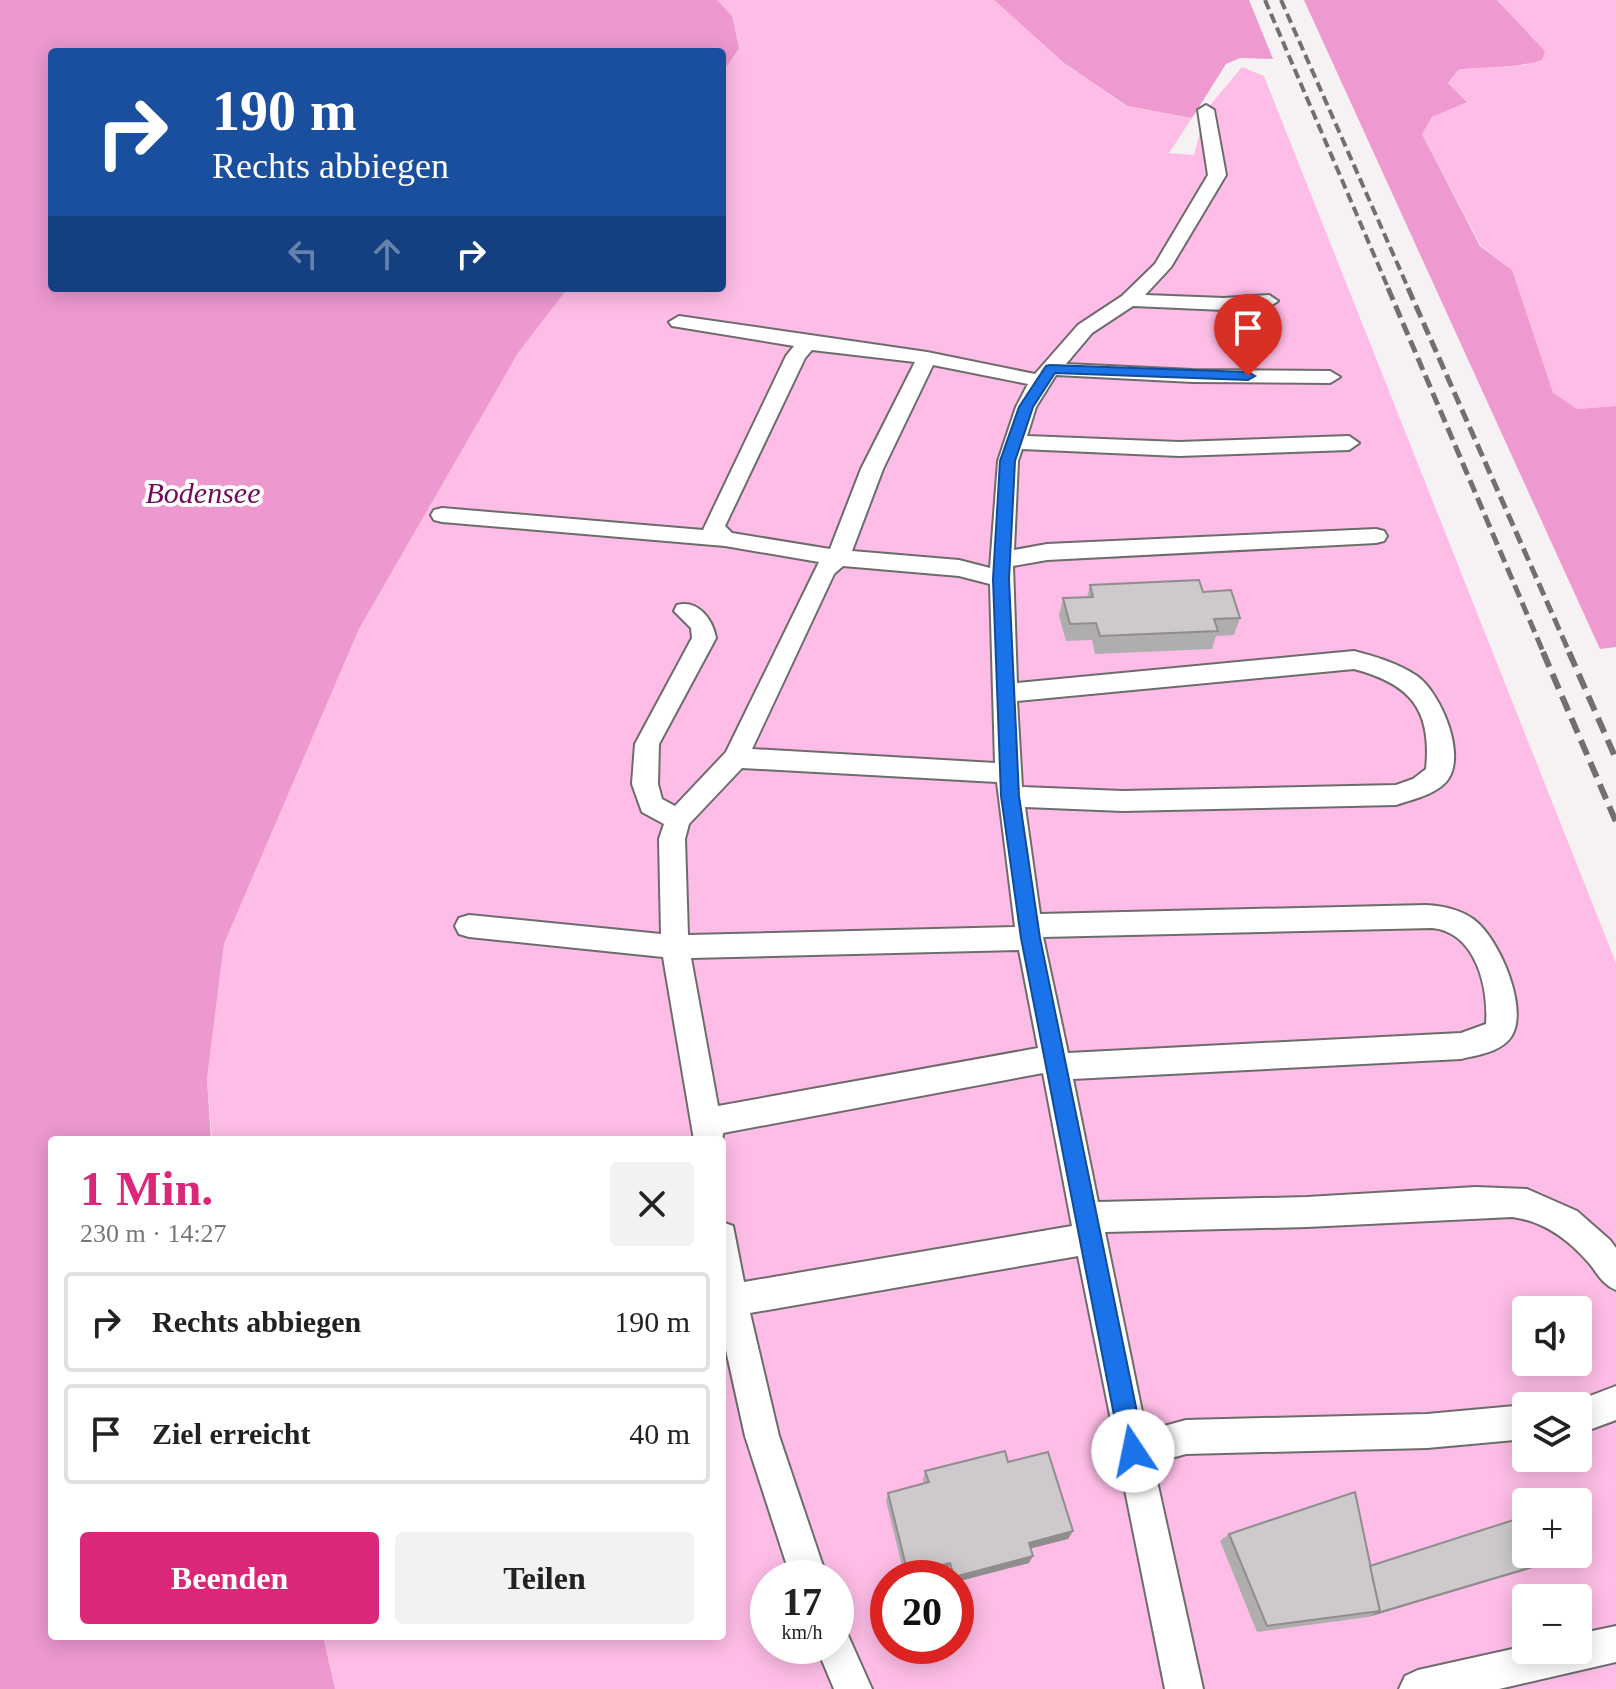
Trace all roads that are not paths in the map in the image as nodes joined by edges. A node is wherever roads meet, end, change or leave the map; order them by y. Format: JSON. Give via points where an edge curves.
{"nodes":[{"id":1,"x":1206,"y":110,"type":"dead end"},
{"id":2,"x":1129,"y":300,"type":"junction"},
{"id":3,"x":1269,"y":301,"type":"dead end"},
{"id":4,"x":679,"y":322,"type":"dead end"},
{"id":5,"x":815,"y":344,"type":"junction"},
{"id":6,"x":927,"y":358,"type":"junction"},
{"id":7,"x":1045,"y":375,"type":"junction"},
{"id":8,"x":1330,"y":377,"type":"dead end"},
{"id":9,"x":1015,"y":442,"type":"junction"},
{"id":10,"x":1349,"y":443,"type":"dead end"},
{"id":11,"x":442,"y":515,"type":"dead end"},
{"id":12,"x":1376,"y":536,"type":"dead end"},
{"id":13,"x":725,"y":539,"type":"junction"},
{"id":14,"x":838,"y":558,"type":"junction"},
{"id":15,"x":1002,"y":569,"type":"junction"},
{"id":16,"x":685,"y":611,"type":"dead end"},
{"id":17,"x":1005,"y":692,"type":"junction"},
{"id":18,"x":736,"y":758,"type":"junction"},
{"id":19,"x":1009,"y":784,"type":"junction"},
{"id":20,"x":678,"y":819,"type":"junction"},
{"id":21,"x":469,"y":926,"type":"dead end"},
{"id":22,"x":1030,"y":932,"type":"junction"},
{"id":23,"x":675,"y":947,"type":"junction"},
{"id":24,"x":1056,"y":1063,"type":"junction"},
{"id":25,"x":707,"y":1131,"type":"edge"},
{"id":26,"x":1090,"y":1228,"type":"junction"},
{"id":27,"x":726,"y":1265,"type":"edge"},
{"id":28,"x":1616,"y":1274,"type":"edge"},
{"id":29,"x":731,"y":1300,"type":"junction"},
{"id":30,"x":1616,"y":1403,"type":"edge"},
{"id":31,"x":1592,"y":1414,"type":"edge"},
{"id":32,"x":1512,"y":1423,"type":"edge"},
{"id":33,"x":1133,"y":1451,"type":"junction"},
{"id":34,"x":803,"y":1560,"type":"edge"},
{"id":35,"x":1616,"y":1644,"type":"edge"},
{"id":36,"x":842,"y":1664,"type":"edge"},
{"id":37,"x":853,"y":1689,"type":"edge"},
{"id":38,"x":1184,"y":1689,"type":"edge"},
{"id":39,"x":1418,"y":1689,"type":"edge"}],
"edges":[{"from":1,"to":2,"type":"lane","via":[[1217,175],[1162,267]]},
{"from":2,"to":3,"type":"lane"},
{"from":2,"to":7,"type":"lane","via":[[1085,329]]},
{"from":4,"to":5,"type":"lane"},
{"from":5,"to":6,"type":"lane"},
{"from":5,"to":13,"type":"lane","via":[[796,356],[713,528]]},
{"from":6,"to":7,"type":"lane"},
{"from":6,"to":14,"type":"lane","via":[[872,469]]},
{"from":7,"to":8,"type":"lane"},
{"from":7,"to":9,"type":"lane","via":[[1026,407]]},
{"from":9,"to":10,"type":"lane","via":[[1179,449]]},
{"from":9,"to":15,"type":"lane","via":[[1008,461]]},
{"from":11,"to":13,"type":"lane"},
{"from":12,"to":15,"type":"lane","via":[[1063,551]]},
{"from":13,"to":14,"type":"lane"},
{"from":14,"to":15,"type":"lane"},
{"from":14,"to":18,"type":"lane","via":[[825,570]]},
{"from":15,"to":17,"type":"lane"},
{"from":16,"to":20,"type":"lane","via":[[702,625],[704,638],[647,744],[645,784],[651,805]]},
{"from":17,"to":19,"type":"lane"},
{"from":17,"to":19,"type":"lane","via":[[1354,660],[1400,673],[1427,699],[1441,756],[1438,774],[1396,795],[1123,801]]},
{"from":18,"to":19,"type":"lane"},
{"from":18,"to":20,"type":"lane"},
{"from":19,"to":22,"type":"lane"},
{"from":20,"to":23,"type":"lane","via":[[670,871]]},
{"from":21,"to":23,"type":"lane"},
{"from":22,"to":23,"type":"lane"},
{"from":22,"to":24,"type":"lane"},
{"from":22,"to":24,"type":"lane","via":[[1426,916],[1450,920],[1484,950],[1503,1008],[1500,1031],[1461,1046]]},
{"from":23,"to":25,"type":"lane"},
{"from":24,"to":25,"type":"lane"},
{"from":24,"to":26,"type":"lane"},
{"from":26,"to":28,"type":"lane","via":[[1526,1204],[1585,1236]]},
{"from":26,"to":29,"type":"lane"},
{"from":26,"to":33,"type":"lane"},
{"from":27,"to":29,"type":"lane"},
{"from":29,"to":34,"type":"lane","via":[[762,1436]]},
{"from":30,"to":31,"type":"lane"},
{"from":32,"to":33,"type":"lane","via":[[1427,1431],[1186,1437]]},
{"from":33,"to":38,"type":"lane"},
{"from":35,"to":39,"type":"lane"},
{"from":36,"to":37,"type":"lane"}]}
